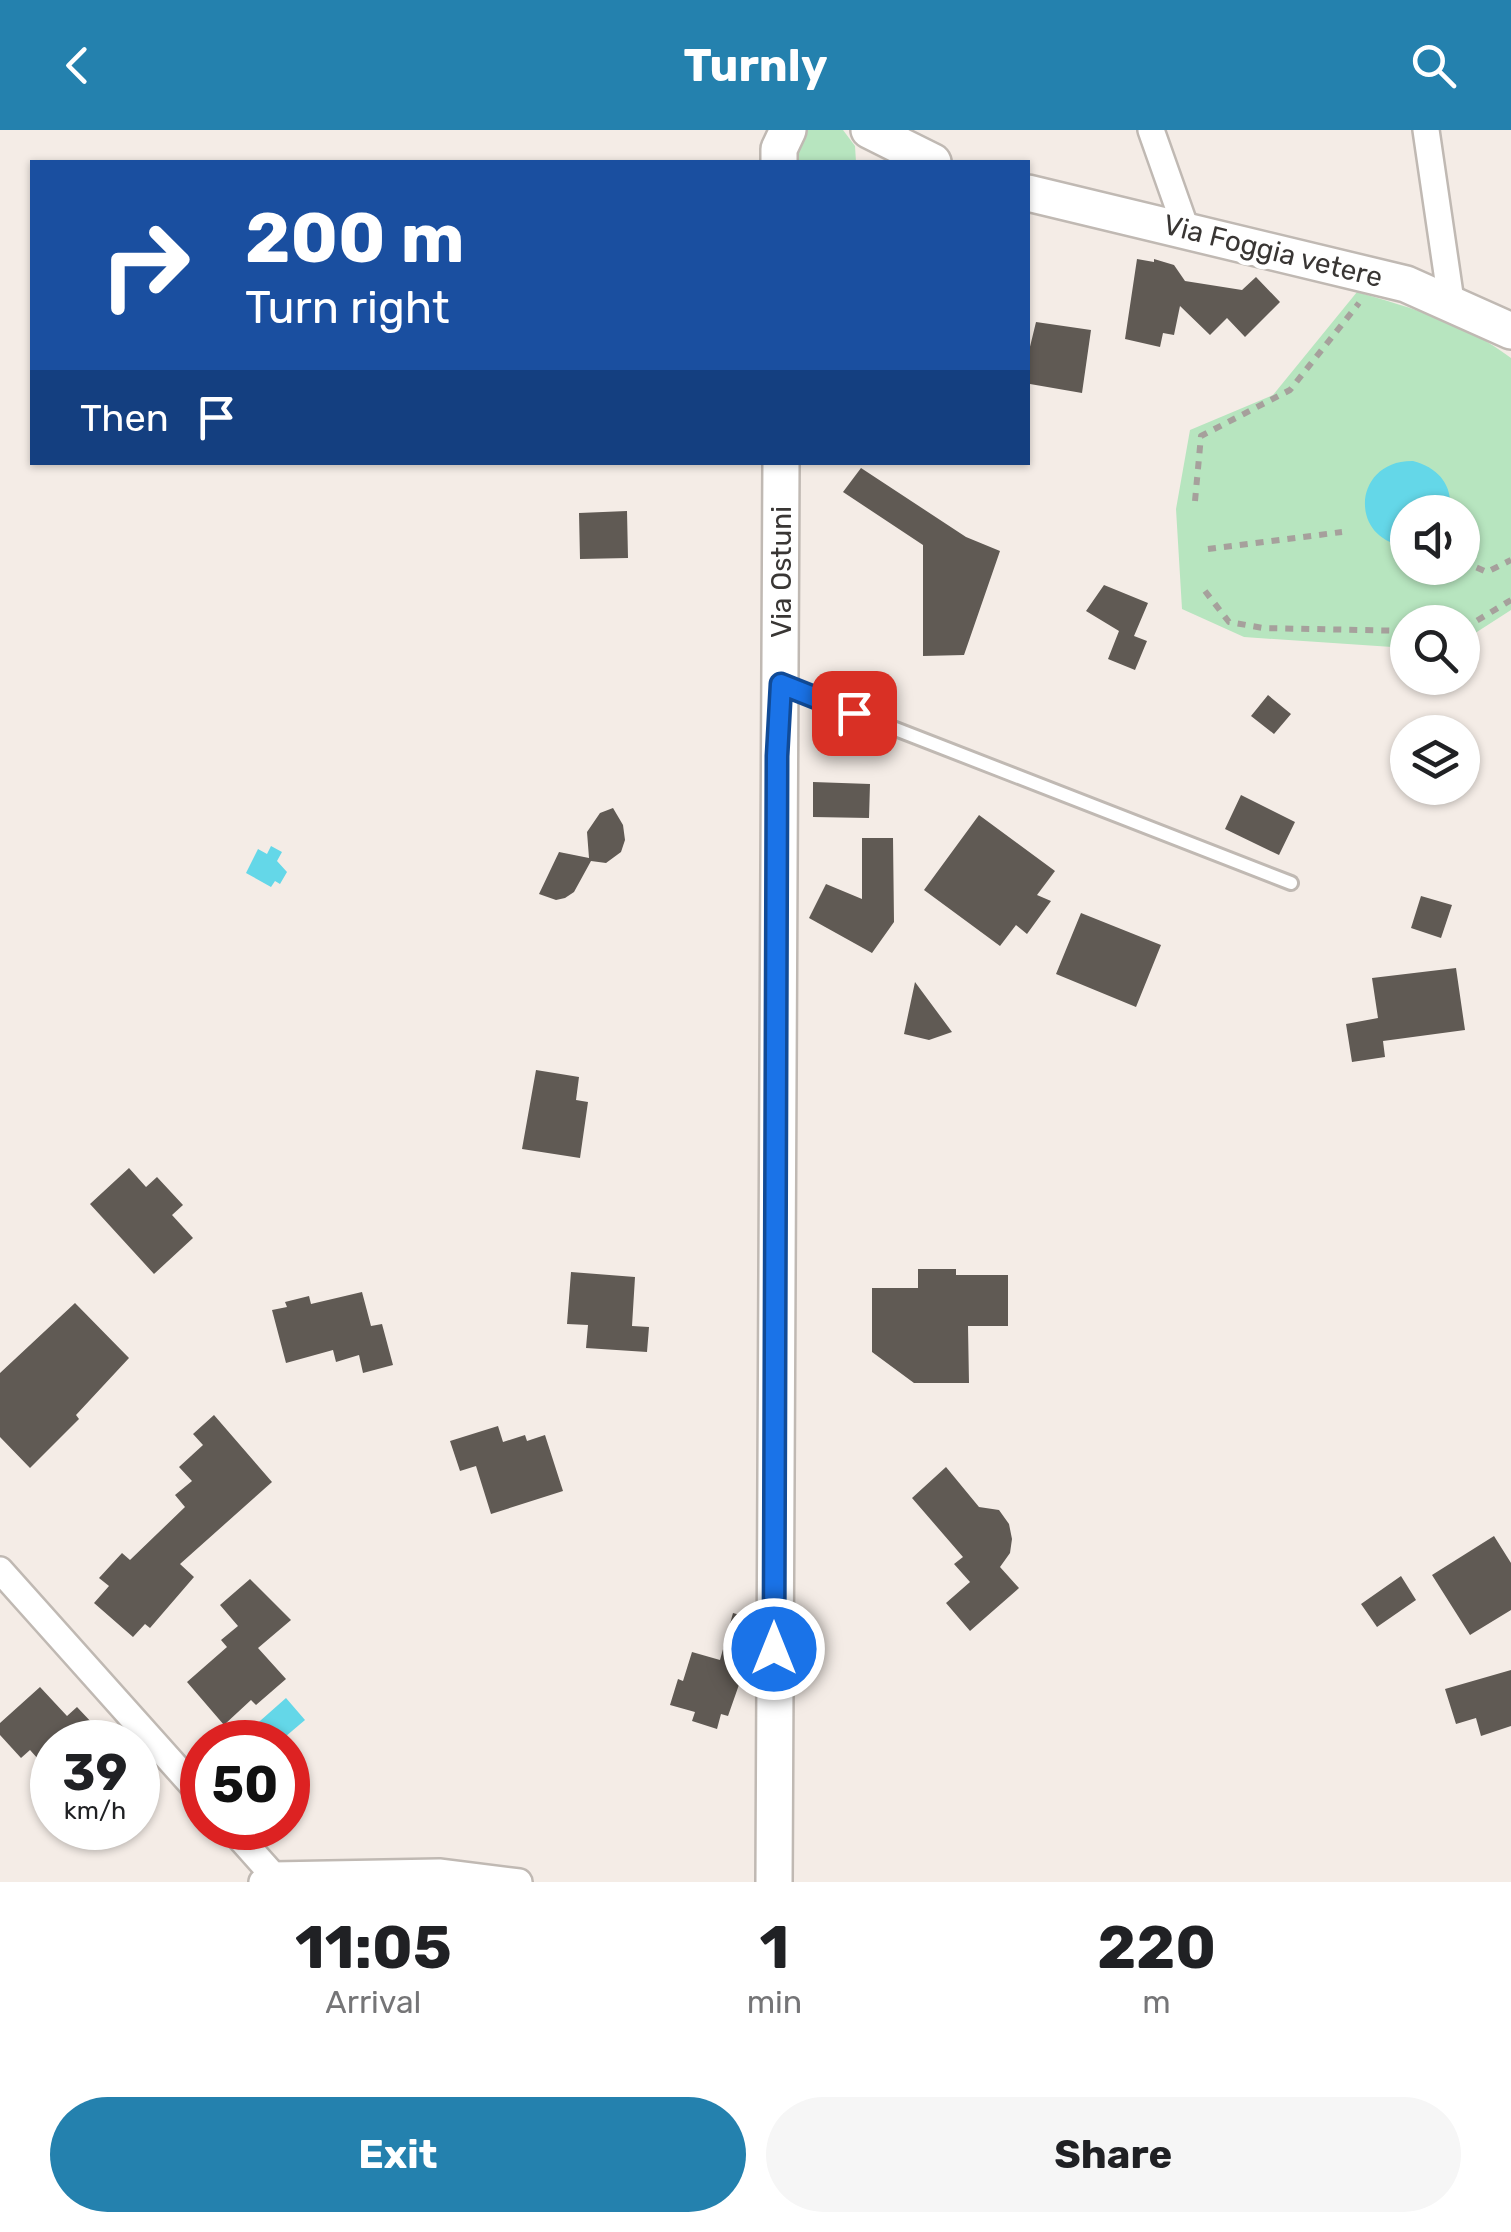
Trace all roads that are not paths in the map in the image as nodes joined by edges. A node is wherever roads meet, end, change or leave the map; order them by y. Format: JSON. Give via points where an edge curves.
{"nodes":[{"id":1,"x":788,"y":130,"type":"edge"},
{"id":2,"x":859,"y":130,"type":"edge"},
{"id":3,"x":869,"y":130,"type":"edge"},
{"id":4,"x":1151,"y":130,"type":"edge"},
{"id":5,"x":1426,"y":130,"type":"edge"},
{"id":6,"x":779,"y":160,"type":"edge"},
{"id":7,"x":866,"y":160,"type":"edge"},
{"id":8,"x":930,"y":160,"type":"edge"},
{"id":9,"x":1030,"y":193,"type":"edge"},
{"id":10,"x":1186,"y":229,"type":"junction"},
{"id":11,"x":1451,"y":301,"type":"junction"},
{"id":12,"x":1511,"y":331,"type":"edge"},
{"id":13,"x":781,"y":465,"type":"edge"},
{"id":14,"x":781,"y":684,"type":"junction"},
{"id":15,"x":1291,"y":883,"type":"dead end"},
{"id":16,"x":0,"y":1570,"type":"edge"},
{"id":17,"x":180,"y":1771,"type":"edge"},
{"id":18,"x":247,"y":1850,"type":"edge"},
{"id":19,"x":268,"y":1878,"type":"edge"},
{"id":20,"x":519,"y":1882,"type":"edge"},
{"id":21,"x":774,"y":1882,"type":"edge"}],
"edges":[{"from":1,"to":6,"type":"main road"},
{"from":2,"to":7,"type":"main road"},
{"from":3,"to":8,"type":"main road"},
{"from":4,"to":10,"type":"street"},
{"from":5,"to":11,"type":"street"},
{"from":9,"to":10,"type":"main road","name":"Via Foggia vetere"},
{"from":10,"to":11,"type":"main road","name":"Via Foggia vetere"},
{"from":11,"to":12,"type":"main road","name":"Via Foggia vetere"},
{"from":13,"to":14,"type":"main road","name":"Via Ostuni"},
{"from":14,"to":15,"type":"lane"},
{"from":14,"to":21,"type":"main road","name":"Via Ostuni"},
{"from":16,"to":17,"type":"street"},
{"from":18,"to":19,"type":"street"},
{"from":19,"to":20,"type":"street","via":[[438,1872]]}]}
